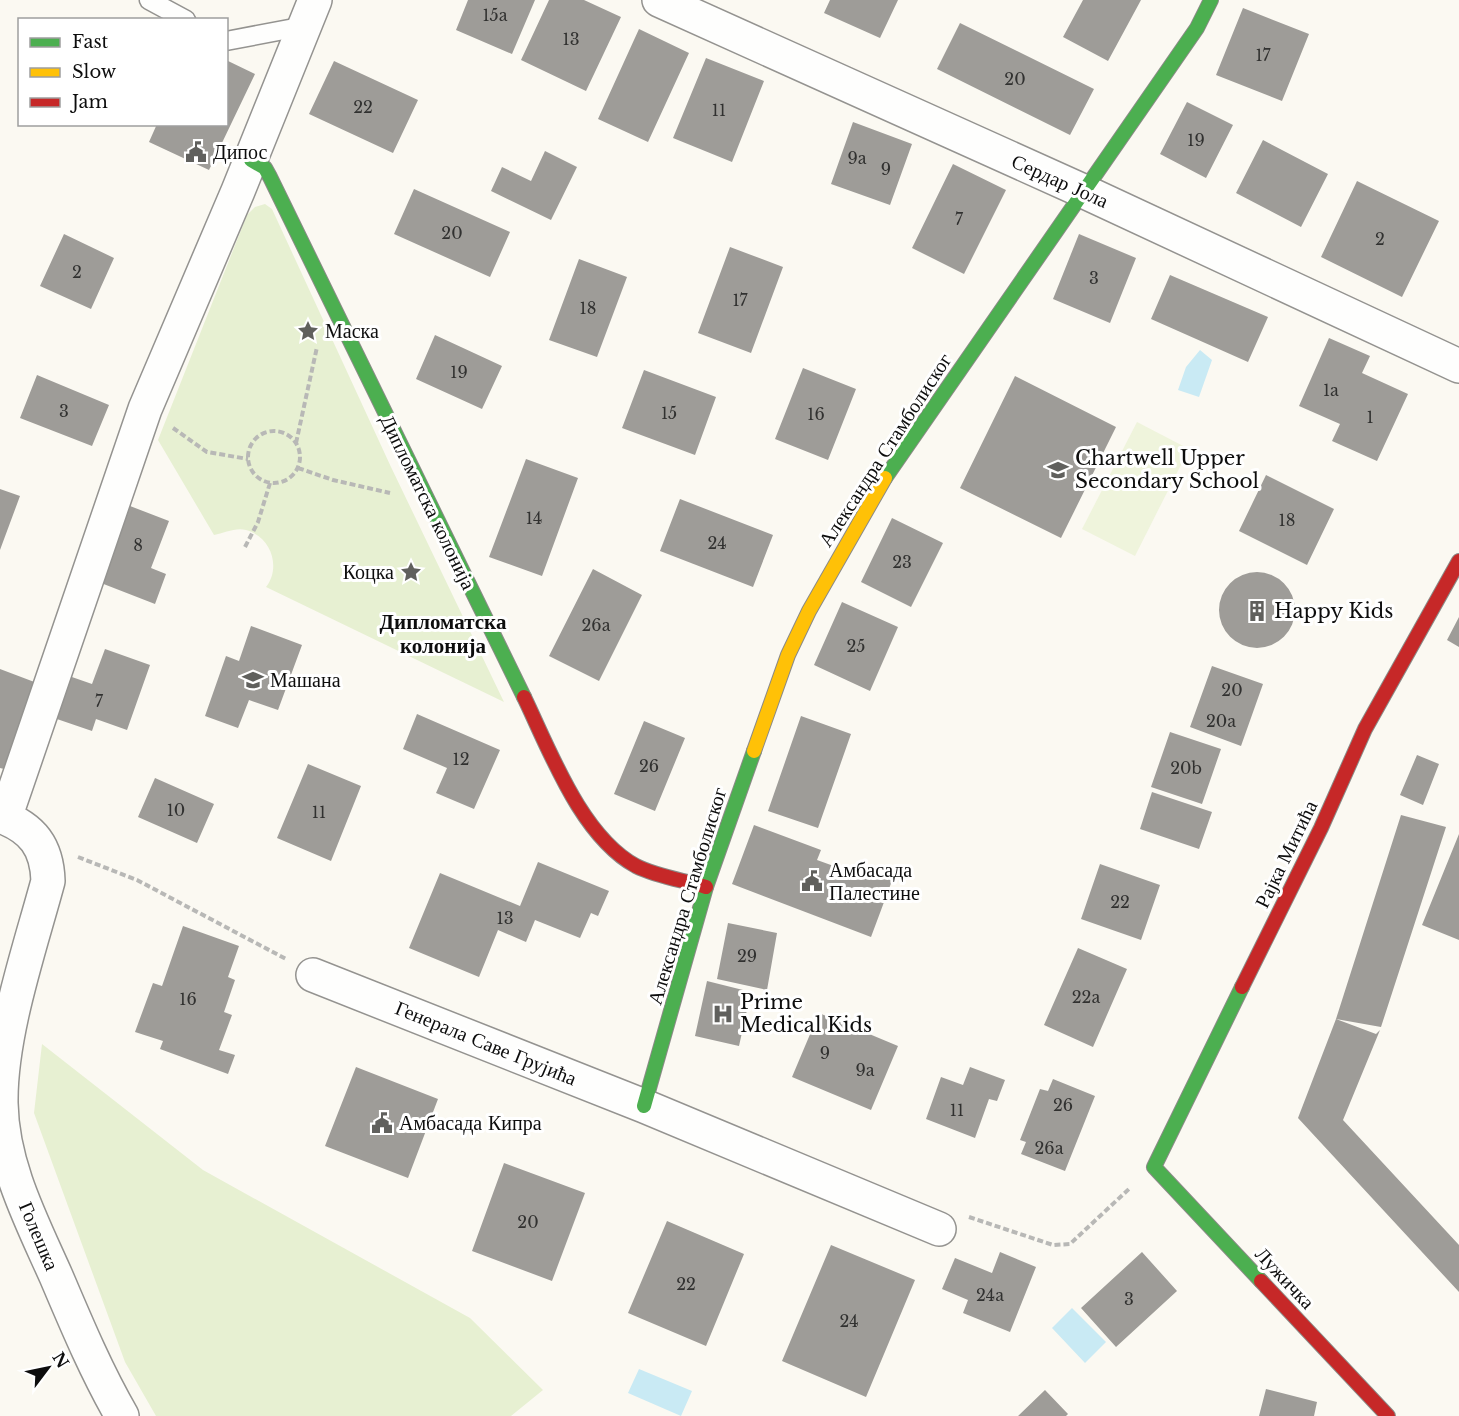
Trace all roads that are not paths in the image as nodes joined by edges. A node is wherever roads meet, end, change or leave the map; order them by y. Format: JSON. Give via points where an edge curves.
{"nodes":[{"id":1,"x":149,"y":0,"type":"edge"},
{"id":2,"x":659,"y":0,"type":"edge"},
{"id":3,"x":1211,"y":0,"type":"edge"},
{"id":4,"x":310,"y":13,"type":"edge"},
{"id":5,"x":182,"y":18,"type":"edge"},
{"id":6,"x":228,"y":40,"type":"edge"},
{"id":7,"x":251,"y":160,"type":"junction"},
{"id":8,"x":1083,"y":190,"type":"junction"},
{"id":9,"x":1459,"y":366,"type":"edge"},
{"id":10,"x":1459,"y":561,"type":"edge"},
{"id":11,"x":3,"y":817,"type":"edge"},
{"id":12,"x":706,"y":887,"type":"junction"},
{"id":13,"x":312,"y":975,"type":"road end"},
{"id":14,"x":644,"y":1106,"type":"junction"},
{"id":15,"x":1154,"y":1167,"type":"joint"},
{"id":16,"x":939,"y":1229,"type":"road end"},
{"id":17,"x":122,"y":1416,"type":"edge"},
{"id":18,"x":1388,"y":1416,"type":"edge"}],
"edges":[{"from":1,"to":5,"type":"lane"},
{"from":2,"to":8,"type":"street","name":"Сердар Јола"},
{"from":3,"to":8,"type":"street","name":"Александра Стамболиског","via":[[1197,28]]},
{"from":4,"to":6,"type":"lane"},
{"from":4,"to":7,"type":"street"},
{"from":7,"to":11,"type":"street","via":[[145,409]]},
{"from":7,"to":12,"type":"street","name":"Дипломатска колонија","via":[[265,168],[270,177],[568,785],[593,826],[637,866]]},
{"from":8,"to":9,"type":"street","name":"Сердар Јола"},
{"from":8,"to":12,"type":"street","name":"Александра Стамболиског","via":[[880,486],[809,611],[788,655]]},
{"from":10,"to":15,"type":"street","name":"Рајка Митића","via":[[1365,729],[1321,828]]},
{"from":11,"to":17,"type":"street","name":"Голешка","via":[[31,833],[48,859],[48,881],[4,1060],[0,1102],[4,1145],[13,1177],[48,1258]]},
{"from":12,"to":14,"type":"street","name":"Александра Стамболиског"},
{"from":13,"to":14,"type":"street","name":"Генерала Саве Грујића"},
{"from":14,"to":16,"type":"street","name":"Генерала Саве Грујића"},
{"from":15,"to":18,"type":"street","name":"Лужичка"}]}
